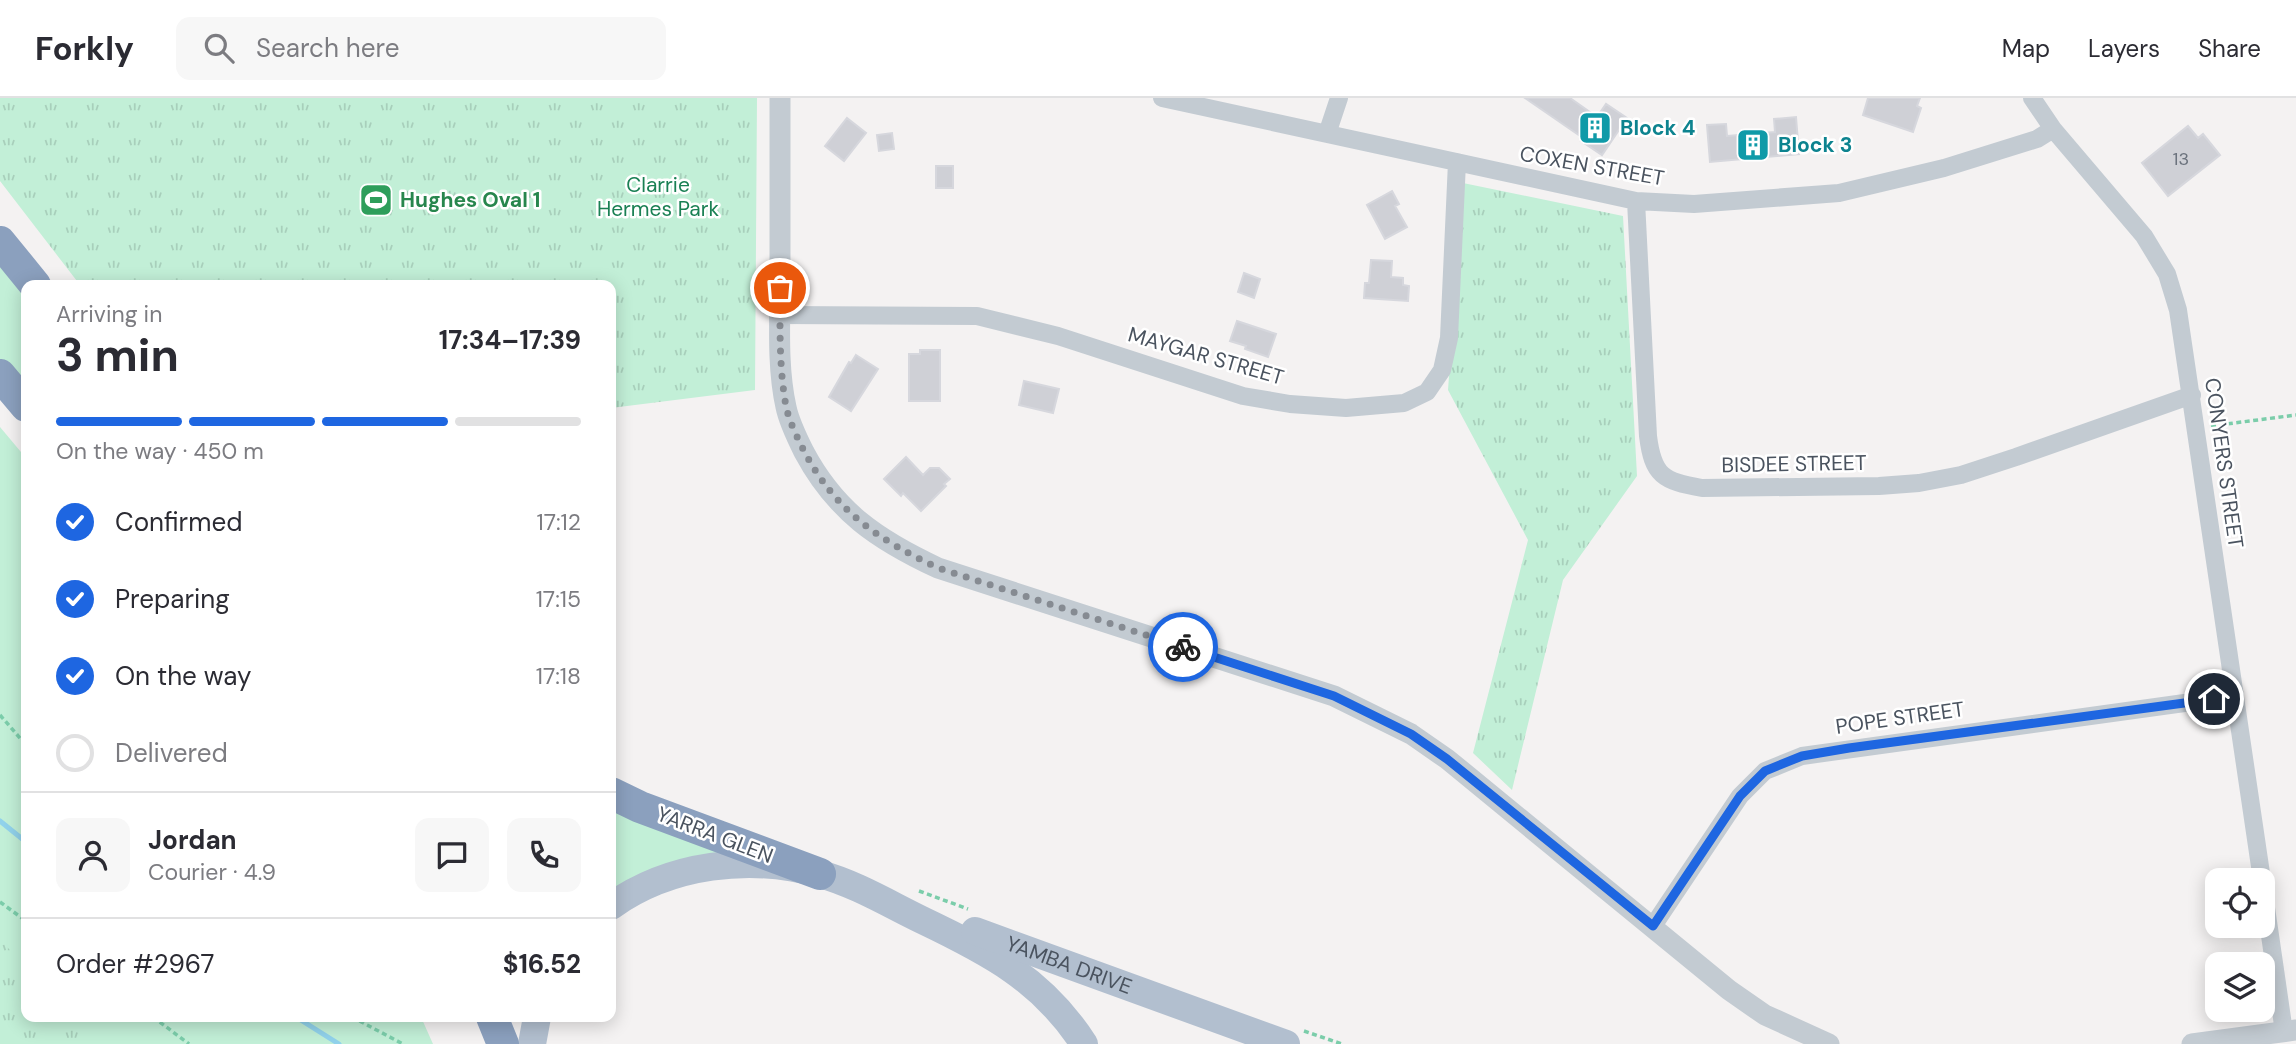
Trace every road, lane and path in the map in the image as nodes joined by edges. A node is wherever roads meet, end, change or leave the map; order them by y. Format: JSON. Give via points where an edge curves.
{"nodes":[{"id":1,"x":780,"y":98,"type":"edge"},
{"id":2,"x":1162,"y":98,"type":"edge"},
{"id":3,"x":1339,"y":98,"type":"edge"},
{"id":4,"x":2032,"y":98,"type":"edge"},
{"id":5,"x":2053,"y":129,"type":"junction"},
{"id":6,"x":1327,"y":134,"type":"junction"},
{"id":7,"x":1457,"y":162,"type":"junction"},
{"id":8,"x":1636,"y":201,"type":"junction"},
{"id":9,"x":0,"y":242,"type":"edge"},
{"id":10,"x":31,"y":280,"type":"edge"},
{"id":11,"x":780,"y":316,"type":"junction"},
{"id":12,"x":0,"y":375,"type":"edge"},
{"id":13,"x":2192,"y":395,"type":"junction"},
{"id":14,"x":21,"y":400,"type":"edge"},
{"id":15,"x":2296,"y":415,"type":"edge"},
{"id":16,"x":2196,"y":428,"type":"junction"},
{"id":17,"x":2235,"y":696,"type":"junction"},
{"id":18,"x":0,"y":715,"type":"edge"},
{"id":19,"x":21,"y":739,"type":"edge"},
{"id":20,"x":616,"y":795,"type":"edge"},
{"id":21,"x":2260,"y":868,"type":"edge"},
{"id":22,"x":820,"y":874,"type":"junction"},
{"id":23,"x":851,"y":885,"type":"junction"},
{"id":24,"x":0,"y":902,"type":"edge"},
{"id":25,"x":616,"y":903,"type":"edge"},
{"id":26,"x":21,"y":917,"type":"edge"},
{"id":27,"x":1653,"y":926,"type":"junction"},
{"id":28,"x":2273,"y":938,"type":"edge"},
{"id":29,"x":160,"y":1022,"type":"edge"},
{"id":30,"x":361,"y":1022,"type":"edge"},
{"id":31,"x":482,"y":1022,"type":"edge"},
{"id":32,"x":494,"y":1022,"type":"edge"},
{"id":33,"x":536,"y":1022,"type":"edge"},
{"id":34,"x":2290,"y":1031,"type":"edge"},
{"id":35,"x":189,"y":1044,"type":"edge"},
{"id":36,"x":403,"y":1044,"type":"edge"},
{"id":37,"x":489,"y":1044,"type":"edge"},
{"id":38,"x":503,"y":1044,"type":"edge"},
{"id":39,"x":532,"y":1044,"type":"edge"},
{"id":40,"x":1084,"y":1044,"type":"edge"},
{"id":41,"x":1286,"y":1044,"type":"edge"},
{"id":42,"x":1829,"y":1044,"type":"edge"},
{"id":43,"x":2192,"y":1044,"type":"edge"}],
"edges":[{"from":1,"to":11,"type":"street"},
{"from":2,"to":6,"type":"street","name":"COXEN STREET"},
{"from":3,"to":6,"type":"street"},
{"from":4,"to":5,"type":"street","name":"CONYERS STREET"},
{"from":5,"to":8,"type":"street","name":"COXEN STREET","via":[[2037,139],[1944,168],[1839,193],[1694,204]]},
{"from":5,"to":13,"type":"street","name":"CONYERS STREET","via":[[2144,236],[2166,274],[2178,310]]},
{"from":6,"to":7,"type":"street","name":"COXEN STREET"},
{"from":7,"to":8,"type":"street","name":"COXEN STREET"},
{"from":7,"to":11,"type":"street","name":"MAYGAR STREET","via":[[1449,338],[1442,370],[1427,392],[1404,403],[1346,408],[1243,396],[1058,336],[977,316]]},
{"from":8,"to":13,"type":"street","name":"BISDEE STREET","via":[[1652,461],[1662,474],[1680,484],[1702,488],[1919,483],[2017,457]]},
{"from":9,"to":10,"type":"highway"},
{"from":11,"to":27,"type":"street","via":[[786,408],[798,441],[822,482],[867,528],[938,568],[1334,696],[1375,715],[1447,759]]},
{"from":12,"to":14,"type":"highway"},
{"from":13,"to":16,"type":"street","name":"CONYERS STREET"},
{"from":15,"to":16,"type":"path"},
{"from":16,"to":17,"type":"street","name":"CONYERS STREET"},
{"from":17,"to":21,"type":"street","name":"CONYERS STREET"},
{"from":17,"to":27,"type":"street","name":"POPE STREET","via":[[1802,756],[1765,771],[1740,796]]},
{"from":18,"to":19,"type":"path"},
{"from":20,"to":22,"type":"highway","name":"YARRA GLEN"},
{"from":22,"to":23,"type":"main road"},
{"from":22,"to":25,"type":"main road","via":[[761,866],[714,867],[657,880]]},
{"from":23,"to":40,"type":"main road","via":[[1002,961],[1051,1001]]},
{"from":23,"to":41,"type":"main road","name":"YAMBA DRIVE"},
{"from":24,"to":26,"type":"path"},
{"from":27,"to":42,"type":"street","via":[[1765,1016]]},
{"from":28,"to":34,"type":"street"},
{"from":29,"to":35,"type":"path"},
{"from":30,"to":36,"type":"path"},
{"from":31,"to":37,"type":"highway"},
{"from":32,"to":38,"type":"highway"},
{"from":33,"to":39,"type":"main road"},
{"from":34,"to":43,"type":"street"}]}
